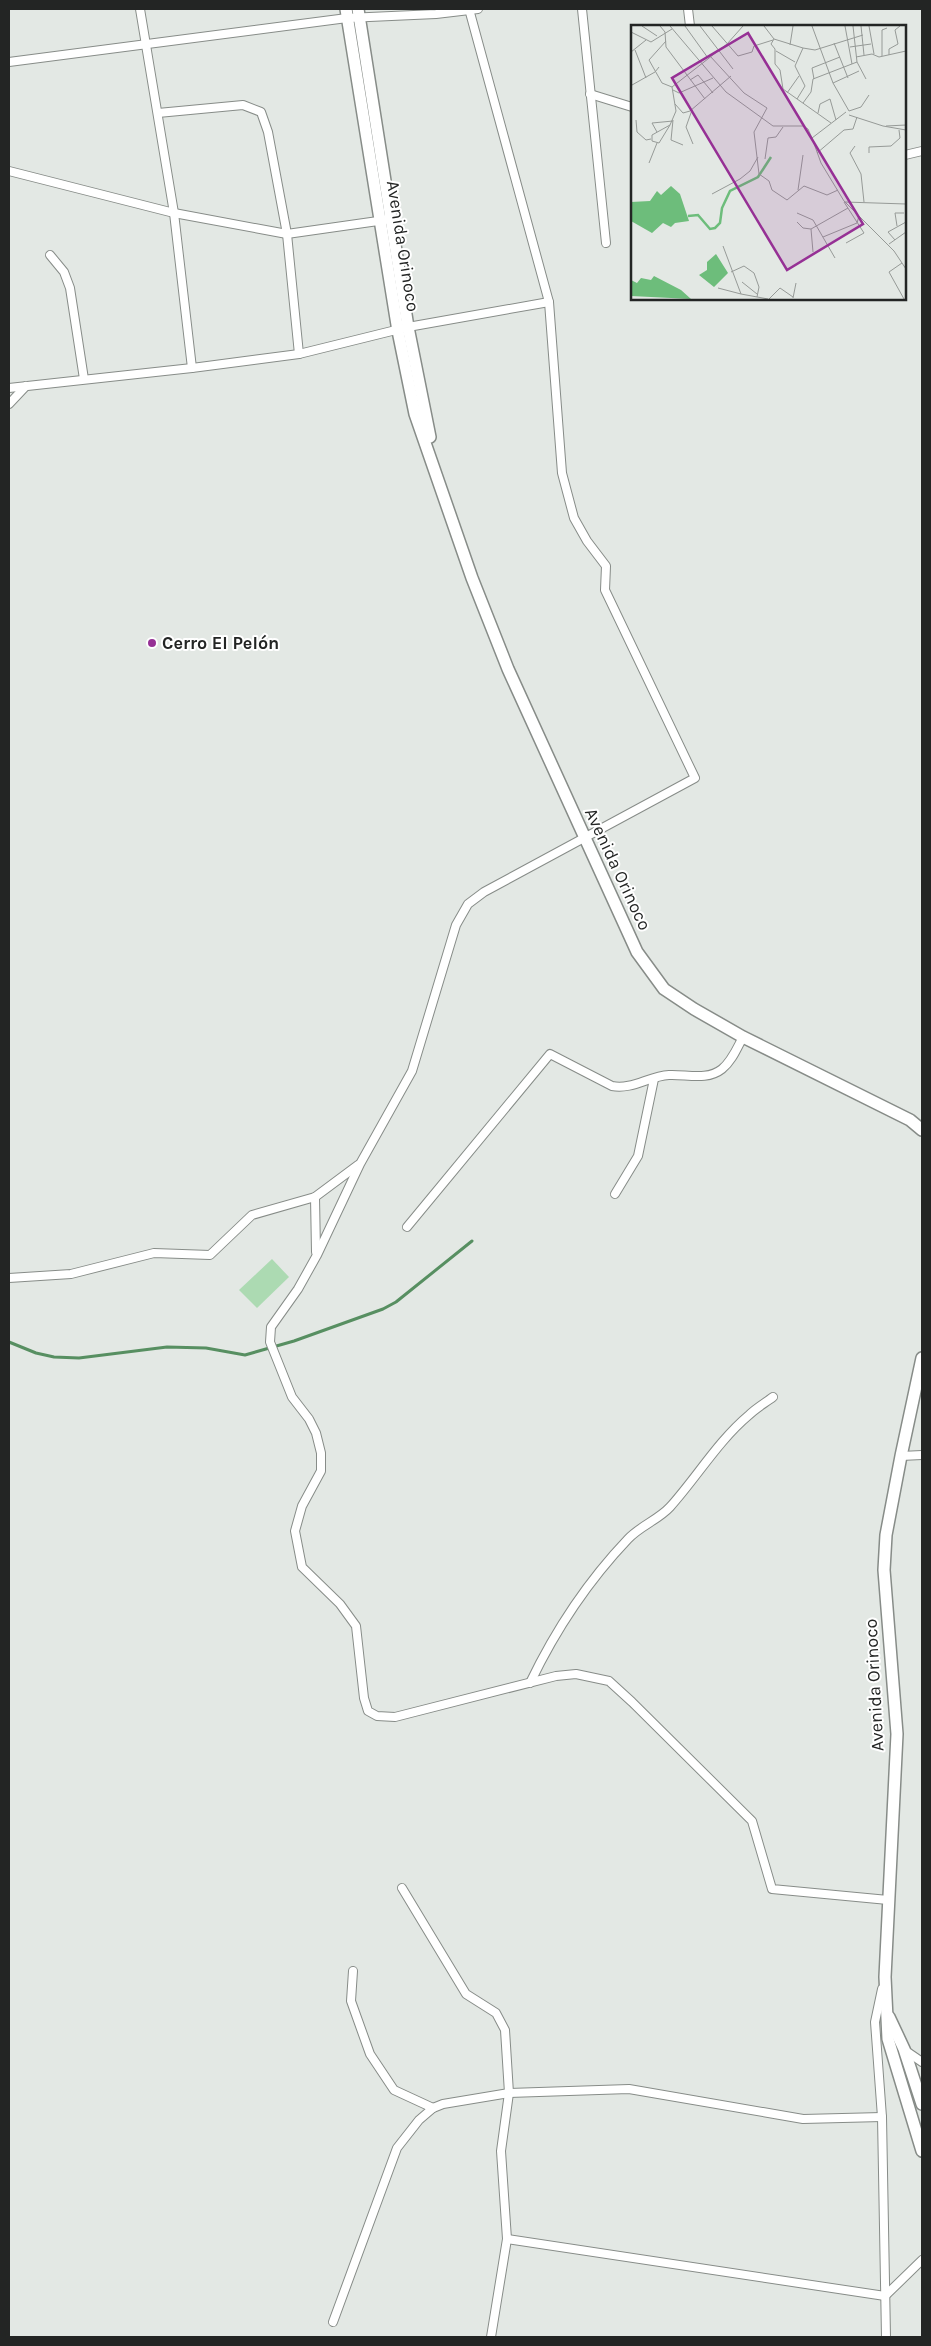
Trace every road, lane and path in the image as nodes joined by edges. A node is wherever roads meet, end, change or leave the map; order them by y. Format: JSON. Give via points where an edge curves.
{"nodes":[{"id":1,"x":140,"y":9,"type":"edge"},
{"id":2,"x":478,"y":9,"type":"edge"},
{"id":3,"x":582,"y":9,"type":"edge"},
{"id":4,"x":688,"y":9,"type":"edge"},
{"id":5,"x":469,"y":10,"type":"edge"},
{"id":6,"x":435,"y":11,"type":"edge"},
{"id":7,"x":358,"y":13,"type":"edge"},
{"id":8,"x":346,"y":14,"type":"edge"},
{"id":9,"x":690,"y":25,"type":"edge"},
{"id":10,"x":145,"y":44,"type":"junction"},
{"id":11,"x":9,"y":62,"type":"edge"},
{"id":12,"x":590,"y":94,"type":"junction"},
{"id":13,"x":631,"y":107,"type":"edge"},
{"id":14,"x":158,"y":113,"type":"junction"},
{"id":15,"x":922,"y":152,"type":"edge"},
{"id":16,"x":906,"y":155,"type":"edge"},
{"id":17,"x":9,"y":171,"type":"edge"},
{"id":18,"x":174,"y":213,"type":"junction"},
{"id":19,"x":387,"y":219,"type":"junction"},
{"id":20,"x":287,"y":234,"type":"junction"},
{"id":21,"x":606,"y":243,"type":"dead end"},
{"id":22,"x":50,"y":255,"type":"dead end"},
{"id":23,"x":549,"y":302,"type":"junction"},
{"id":24,"x":403,"y":329,"type":"junction"},
{"id":25,"x":299,"y":354,"type":"junction"},
{"id":26,"x":192,"y":368,"type":"junction"},
{"id":27,"x":84,"y":379,"type":"junction"},
{"id":28,"x":26,"y":386,"type":"junction"},
{"id":29,"x":9,"y":388,"type":"edge"},
{"id":30,"x":9,"y":404,"type":"edge"},
{"id":31,"x":584,"y":837,"type":"junction"},
{"id":32,"x":742,"y":1037,"type":"junction"},
{"id":33,"x":654,"y":1079,"type":"junction"},
{"id":34,"x":922,"y":1130,"type":"edge"},
{"id":35,"x":360,"y":1164,"type":"junction"},
{"id":36,"x":615,"y":1194,"type":"dead end"},
{"id":37,"x":315,"y":1197,"type":"junction"},
{"id":38,"x":406,"y":1227,"type":"dead end"},
{"id":39,"x":316,"y":1256,"type":"junction"},
{"id":40,"x":9,"y":1278,"type":"edge"},
{"id":41,"x":922,"y":1358,"type":"edge"},
{"id":42,"x":774,"y":1397,"type":"dead end"},
{"id":43,"x":922,"y":1455,"type":"edge"},
{"id":44,"x":901,"y":1456,"type":"junction"},
{"id":45,"x":530,"y":1683,"type":"junction"},
{"id":46,"x":402,"y":1888,"type":"dead end"},
{"id":47,"x":888,"y":1900,"type":"junction"},
{"id":48,"x":353,"y":1971,"type":"dead end"},
{"id":49,"x":885,"y":1977,"type":"junction"},
{"id":50,"x":886,"y":2012,"type":"junction"},
{"id":51,"x":888,"y":2039,"type":"junction"},
{"id":52,"x":904,"y":2049,"type":"junction"},
{"id":53,"x":922,"y":2062,"type":"edge"},
{"id":54,"x":509,"y":2093,"type":"junction"},
{"id":55,"x":922,"y":2104,"type":"edge"},
{"id":56,"x":433,"y":2108,"type":"junction"},
{"id":57,"x":882,"y":2117,"type":"junction"},
{"id":58,"x":921,"y":2143,"type":"edge"},
{"id":59,"x":507,"y":2239,"type":"junction"},
{"id":60,"x":922,"y":2260,"type":"edge"},
{"id":61,"x":885,"y":2296,"type":"junction"},
{"id":62,"x":333,"y":2322,"type":"dead end"},
{"id":63,"x":491,"y":2337,"type":"edge"},
{"id":64,"x":886,"y":2337,"type":"edge"}],
"edges":[{"from":1,"to":10,"type":"street"},
{"from":2,"to":5,"type":"street"},
{"from":3,"to":12,"type":"street"},
{"from":4,"to":9,"type":"street"},
{"from":5,"to":6,"type":"street"},
{"from":5,"to":23,"type":"street"},
{"from":6,"to":7,"type":"street"},
{"from":7,"to":8,"type":"street"},
{"from":7,"to":19,"type":"main road","name":"Avenida Orinoco"},
{"from":8,"to":10,"type":"street"},
{"from":8,"to":19,"type":"main road","name":"Avenida Orinoco"},
{"from":10,"to":11,"type":"street"},
{"from":10,"to":14,"type":"street"},
{"from":12,"to":13,"type":"street"},
{"from":12,"to":21,"type":"street"},
{"from":14,"to":18,"type":"street"},
{"from":14,"to":20,"type":"street","via":[[243,105],[261,112],[268,132]]},
{"from":15,"to":16,"type":"street"},
{"from":17,"to":18,"type":"street"},
{"from":18,"to":20,"type":"street"},
{"from":18,"to":26,"type":"street"},
{"from":19,"to":20,"type":"street"},
{"from":19,"to":24,"type":"main road","name":"Avenida Orinoco"},
{"from":20,"to":25,"type":"street"},
{"from":22,"to":27,"type":"street","via":[[64,272],[70,288]]},
{"from":23,"to":24,"type":"street"},
{"from":23,"to":31,"type":"street","via":[[562,472],[574,518],[606,566],[605,590],[695,778]]},
{"from":24,"to":25,"type":"street"},
{"from":24,"to":31,"type":"main road","name":"Avenida Orinoco","via":[[415,414],[472,578],[508,669]]},
{"from":25,"to":26,"type":"street"},
{"from":26,"to":27,"type":"street"},
{"from":27,"to":28,"type":"street"},
{"from":28,"to":29,"type":"street"},
{"from":28,"to":30,"type":"street"},
{"from":31,"to":32,"type":"main road","name":"Avenida Orinoco","via":[[637,952],[651,973],[664,989]]},
{"from":31,"to":35,"type":"street","via":[[468,904],[456,925],[412,1071]]},
{"from":32,"to":33,"type":"street","via":[[733,1058],[722,1070],[710,1076],[667,1075]]},
{"from":32,"to":34,"type":"main road","name":"Avenida Orinoco","via":[[910,1120]]},
{"from":33,"to":36,"type":"street","via":[[638,1156]]},
{"from":33,"to":38,"type":"street","via":[[622,1088],[612,1086],[550,1054]]},
{"from":35,"to":37,"type":"street"},
{"from":35,"to":39,"type":"street"},
{"from":37,"to":39,"type":"street"},
{"from":37,"to":40,"type":"street","via":[[252,1215],[210,1255],[154,1253],[71,1274]]},
{"from":39,"to":45,"type":"street","via":[[271,1327],[270,1342],[292,1397],[316,1433],[321,1453],[321,1471],[302,1506],[295,1531],[302,1567],[340,1604],[356,1626],[368,1711],[377,1716],[395,1718]]},
{"from":41,"to":44,"type":"main road","name":"Avenida Orinoco"},
{"from":42,"to":45,"type":"street","via":[[749,1415],[715,1450],[667,1509],[630,1537],[600,1570],[545,1651]]},
{"from":43,"to":44,"type":"street"},
{"from":44,"to":47,"type":"main road","name":"Avenida Orinoco","via":[[886,1535],[884,1570],[897,1734]]},
{"from":45,"to":47,"type":"street","via":[[576,1674],[609,1681],[752,1821],[772,1888]]},
{"from":46,"to":54,"type":"street","via":[[466,1994],[496,2012],[505,2030]]},
{"from":47,"to":49,"type":"main road","name":"Avenida Orinoco"},
{"from":48,"to":56,"type":"street","via":[[351,2001],[370,2054],[394,2090]]},
{"from":49,"to":50,"type":"main road","name":"Avenida Orinoco"},
{"from":49,"to":57,"type":"street","via":[[875,2022]]},
{"from":50,"to":51,"type":"main road","name":"Avenida Orinoco"},
{"from":50,"to":52,"type":"main road","name":"Avenida Orinoco"},
{"from":51,"to":52,"type":"street"},
{"from":51,"to":58,"type":"main road","name":"Avenida Orinoco"},
{"from":52,"to":53,"type":"street"},
{"from":52,"to":55,"type":"main road","name":"Avenida Orinoco"},
{"from":54,"to":56,"type":"street"},
{"from":54,"to":57,"type":"street","via":[[629,2089],[802,2119]]},
{"from":54,"to":59,"type":"street","via":[[501,2151]]},
{"from":56,"to":62,"type":"street","via":[[397,2148]]},
{"from":57,"to":61,"type":"street"},
{"from":59,"to":61,"type":"street"},
{"from":59,"to":63,"type":"street"},
{"from":60,"to":61,"type":"street"},
{"from":61,"to":64,"type":"street"}]}
